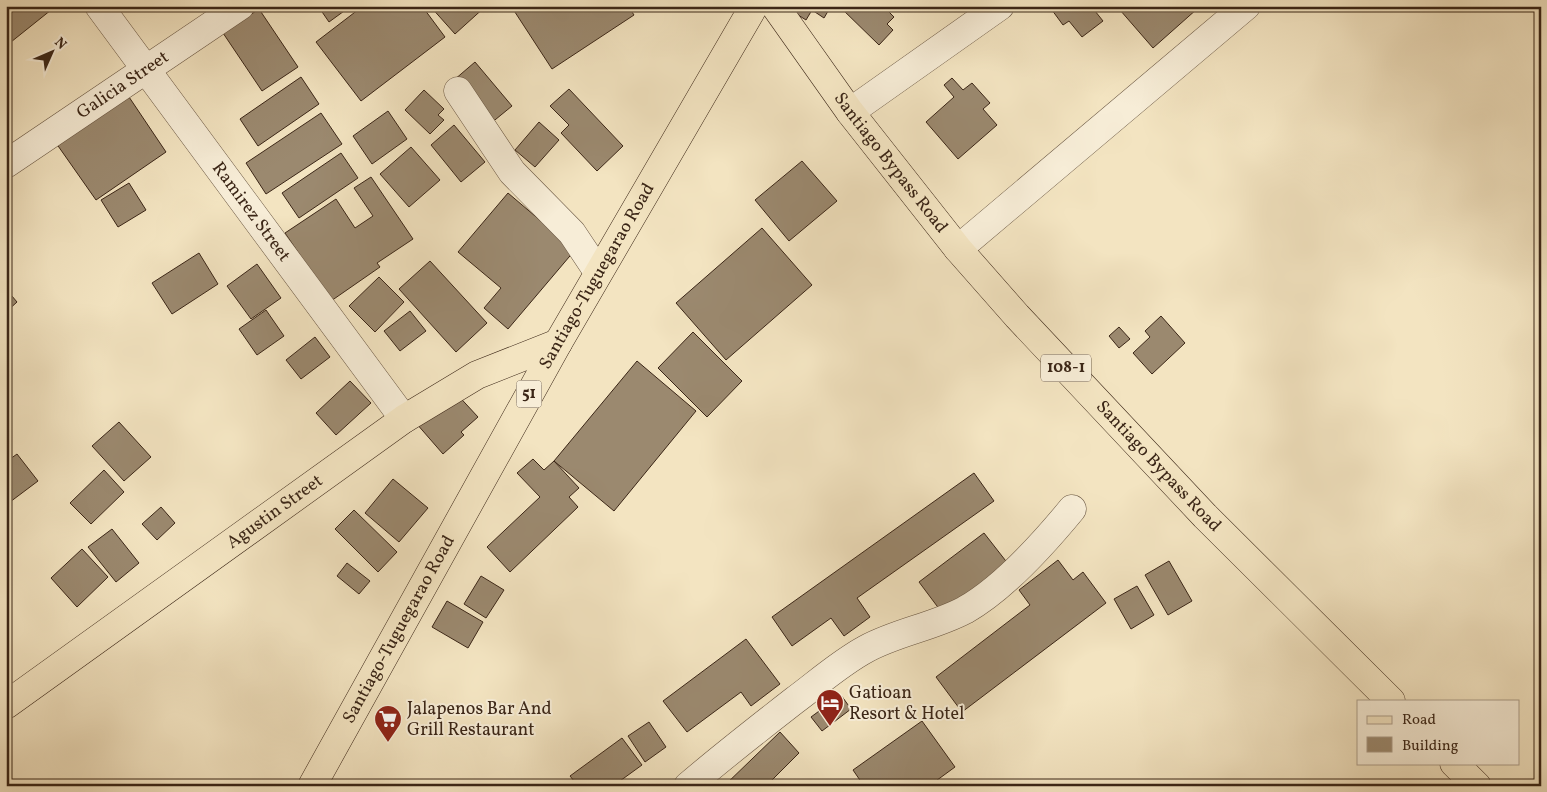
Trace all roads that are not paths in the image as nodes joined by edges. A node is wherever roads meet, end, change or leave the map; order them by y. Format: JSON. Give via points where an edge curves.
{"nodes":[{"id":1,"x":99,"y":6,"type":"edge"},
{"id":2,"x":240,"y":6,"type":"edge"},
{"id":3,"x":754,"y":6,"type":"edge"},
{"id":4,"x":775,"y":6,"type":"edge"},
{"id":5,"x":1000,"y":6,"type":"edge"},
{"id":6,"x":1246,"y":6,"type":"edge"},
{"id":7,"x":146,"y":70,"type":"junction"},
{"id":8,"x":458,"y":91,"type":"dead end"},
{"id":9,"x":850,"y":112,"type":"junction"},
{"id":10,"x":6,"y":164,"type":"edge"},
{"id":11,"x":958,"y":249,"type":"junction"},
{"id":12,"x":598,"y":272,"type":"junction"},
{"id":13,"x":558,"y":343,"type":"junction"},
{"id":14,"x":404,"y":419,"type":"junction"},
{"id":15,"x":1072,"y":509,"type":"dead end"},
{"id":16,"x":1390,"y":700,"type":"edge"},
{"id":17,"x":6,"y":705,"type":"edge"},
{"id":18,"x":1455,"y":764,"type":"edge"},
{"id":19,"x":312,"y":786,"type":"edge"},
{"id":20,"x":688,"y":786,"type":"edge"},
{"id":21,"x":1476,"y":786,"type":"edge"}],
"edges":[{"from":1,"to":7,"type":"street","name":"Ramirez Street"},
{"from":2,"to":7,"type":"street","name":"Galicia Street"},
{"from":3,"to":12,"type":"main road","name":"Santiago-Tuguegarao Road","number":"51"},
{"from":4,"to":9,"type":"main road","name":"Santiago Bypass Road","number":"108-1"},
{"from":5,"to":9,"type":"street"},
{"from":6,"to":11,"type":"street"},
{"from":7,"to":10,"type":"street","name":"Galicia Street"},
{"from":7,"to":14,"type":"street","name":"Ramirez Street"},
{"from":8,"to":12,"type":"street","via":[[512,172],[572,233]]},
{"from":9,"to":11,"type":"main road","name":"Santiago Bypass Road","number":"108-1"},
{"from":11,"to":16,"type":"main road","name":"Santiago Bypass Road","number":"108-1","via":[[1205,516]]},
{"from":12,"to":13,"type":"main road","name":"Santiago-Tuguegarao Road","number":"51"},
{"from":13,"to":14,"type":"main road","name":"Agustin Street","via":[[478,375]]},
{"from":13,"to":19,"type":"main road","name":"Santiago-Tuguegarao Road","number":"51"},
{"from":14,"to":17,"type":"main road","name":"Agustin Street"},
{"from":15,"to":20,"type":"street","via":[[1046,540],[990,593],[965,610],[866,649],[830,673]]},
{"from":18,"to":21,"type":"main road"}]}
